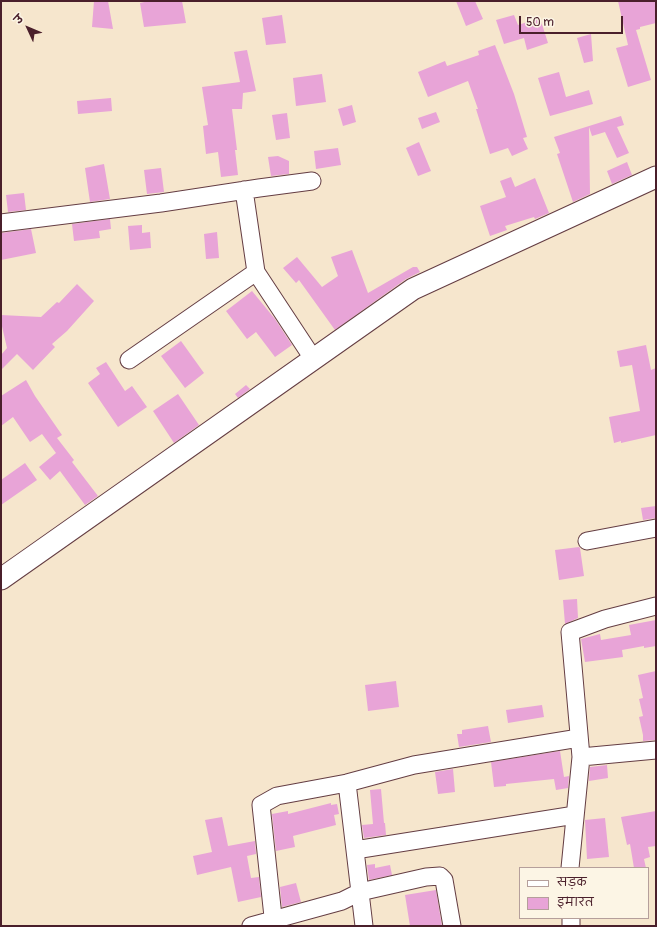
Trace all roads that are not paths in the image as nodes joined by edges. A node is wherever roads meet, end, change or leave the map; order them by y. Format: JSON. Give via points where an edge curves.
{"nodes":[{"id":1,"x":312,"y":181,"type":"dead end"},
{"id":2,"x":655,"y":181,"type":"edge"},
{"id":3,"x":244,"y":190,"type":"junction"},
{"id":4,"x":1,"y":223,"type":"edge"},
{"id":5,"x":256,"y":272,"type":"junction"},
{"id":6,"x":129,"y":360,"type":"dead end"},
{"id":7,"x":314,"y":360,"type":"junction"},
{"id":8,"x":656,"y":528,"type":"edge"},
{"id":9,"x":587,"y":541,"type":"dead end"},
{"id":10,"x":1,"y":579,"type":"edge"},
{"id":11,"x":656,"y":606,"type":"edge"},
{"id":12,"x":579,"y":738,"type":"junction"},
{"id":13,"x":656,"y":750,"type":"edge"},
{"id":14,"x":581,"y":757,"type":"junction"},
{"id":15,"x":348,"y":783,"type":"junction"},
{"id":16,"x":575,"y":815,"type":"junction"},
{"id":17,"x":355,"y":850,"type":"junction"},
{"id":18,"x":570,"y":867,"type":"edge"},
{"id":19,"x":360,"y":892,"type":"junction"},
{"id":20,"x":273,"y":923,"type":"edge"},
{"id":21,"x":251,"y":926,"type":"edge"},
{"id":22,"x":364,"y":926,"type":"edge"},
{"id":23,"x":452,"y":926,"type":"edge"}],
"edges":[{"from":1,"to":3,"type":"street"},
{"from":2,"to":7,"type":"street","via":[[413,289]]},
{"from":3,"to":4,"type":"street","via":[[161,204]]},
{"from":3,"to":5,"type":"street"},
{"from":5,"to":6,"type":"street"},
{"from":5,"to":7,"type":"street"},
{"from":7,"to":10,"type":"street"},
{"from":8,"to":9,"type":"street"},
{"from":11,"to":12,"type":"street","via":[[605,619],[570,632]]},
{"from":12,"to":14,"type":"street"},
{"from":12,"to":15,"type":"street","via":[[414,765]]},
{"from":13,"to":14,"type":"street"},
{"from":14,"to":16,"type":"street"},
{"from":15,"to":17,"type":"street"},
{"from":15,"to":20,"type":"street","via":[[277,796],[262,805]]},
{"from":16,"to":17,"type":"street"},
{"from":16,"to":18,"type":"street"},
{"from":17,"to":19,"type":"street"},
{"from":19,"to":20,"type":"street","via":[[342,901]]},
{"from":19,"to":22,"type":"street"},
{"from":19,"to":23,"type":"street","via":[[440,876],[444,880]]},
{"from":20,"to":21,"type":"street"}]}
